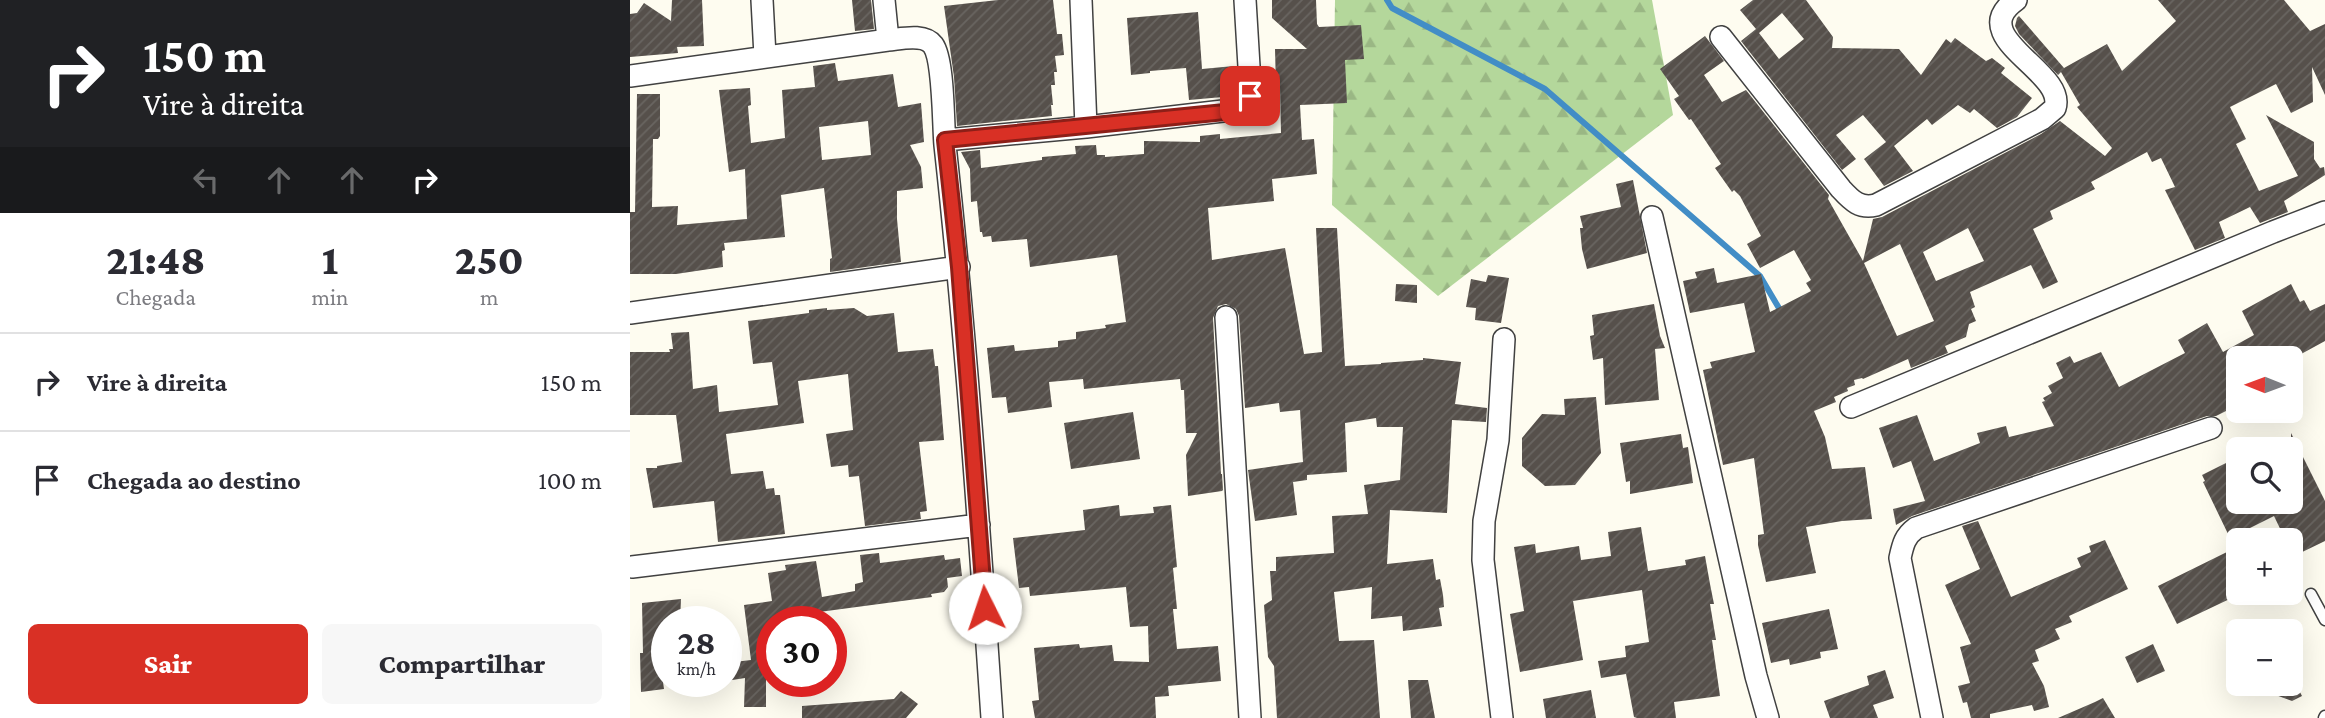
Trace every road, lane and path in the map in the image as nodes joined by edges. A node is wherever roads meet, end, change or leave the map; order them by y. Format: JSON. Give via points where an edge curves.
{"nodes":[{"id":1,"x":762,"y":0,"type":"edge"},
{"id":2,"x":884,"y":0,"type":"edge"},
{"id":3,"x":1082,"y":0,"type":"edge"},
{"id":4,"x":1245,"y":0,"type":"edge"},
{"id":5,"x":2016,"y":0,"type":"edge"},
{"id":6,"x":1721,"y":37,"type":"dead end"},
{"id":7,"x":888,"y":40,"type":"junction"},
{"id":8,"x":765,"y":56,"type":"junction"},
{"id":9,"x":630,"y":76,"type":"edge"},
{"id":10,"x":1086,"y":127,"type":"junction"},
{"id":11,"x":945,"y":140,"type":"junction"},
{"id":12,"x":2325,"y":212,"type":"edge"},
{"id":13,"x":1652,"y":217,"type":"dead end"},
{"id":14,"x":959,"y":267,"type":"junction"},
{"id":15,"x":630,"y":313,"type":"edge"},
{"id":16,"x":1226,"y":317,"type":"dead end"},
{"id":17,"x":1504,"y":339,"type":"dead end"},
{"id":18,"x":1852,"y":407,"type":"dead end"},
{"id":19,"x":2211,"y":428,"type":"dead end"},
{"id":20,"x":979,"y":525,"type":"junction"},
{"id":21,"x":632,"y":567,"type":"dead end"},
{"id":22,"x":2311,"y":594,"type":"dead end"},
{"id":23,"x":2325,"y":620,"type":"edge"},
{"id":24,"x":992,"y":718,"type":"edge"},
{"id":25,"x":1250,"y":718,"type":"edge"},
{"id":26,"x":1503,"y":718,"type":"edge"},
{"id":27,"x":1768,"y":718,"type":"edge"},
{"id":28,"x":1933,"y":718,"type":"edge"}],
"edges":[{"from":1,"to":8,"type":"street"},
{"from":2,"to":7,"type":"street"},
{"from":3,"to":10,"type":"street"},
{"from":4,"to":10,"type":"street","via":[[1250,96],[1240,109]]},
{"from":5,"to":6,"type":"street","via":[[2003,14],[2001,28],[2050,86],[2055,108],[2042,119],[1867,207],[1851,201],[1841,190]]},
{"from":7,"to":8,"type":"street"},
{"from":7,"to":11,"type":"street","via":[[924,38],[934,46],[940,66]]},
{"from":8,"to":9,"type":"street"},
{"from":10,"to":11,"type":"street"},
{"from":11,"to":14,"type":"street"},
{"from":12,"to":18,"type":"street"},
{"from":13,"to":27,"type":"street"},
{"from":14,"to":15,"type":"street"},
{"from":14,"to":20,"type":"street"},
{"from":16,"to":25,"type":"street"},
{"from":17,"to":26,"type":"street","via":[[1499,440],[1484,521],[1483,560]]},
{"from":19,"to":28,"type":"street","via":[[1908,534],[1900,558]]},
{"from":20,"to":21,"type":"street"},
{"from":20,"to":24,"type":"street"},
{"from":22,"to":23,"type":"lane"}]}
